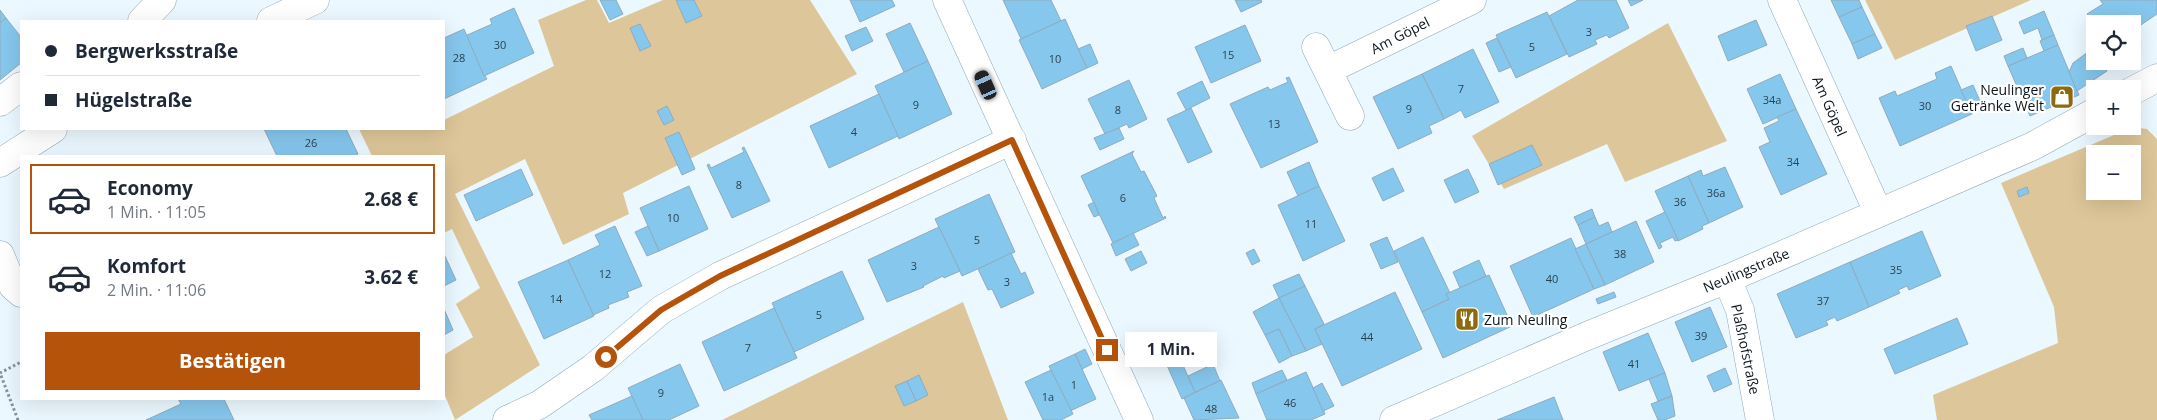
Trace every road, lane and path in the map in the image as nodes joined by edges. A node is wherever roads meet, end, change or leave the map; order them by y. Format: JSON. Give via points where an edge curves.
{"nodes":[{"id":1,"x":162,"y":0,"type":"edge"},
{"id":2,"x":315,"y":0,"type":"edge"},
{"id":3,"x":947,"y":0,"type":"edge"},
{"id":4,"x":1472,"y":0,"type":"edge"},
{"id":5,"x":1782,"y":0,"type":"edge"},
{"id":6,"x":143,"y":20,"type":"edge"},
{"id":7,"x":273,"y":20,"type":"edge"},
{"id":8,"x":2157,"y":78,"type":"edge"},
{"id":9,"x":20,"y":87,"type":"edge"},
{"id":10,"x":2141,"y":87,"type":"edge"},
{"id":11,"x":0,"y":102,"type":"edge"},
{"id":12,"x":1350,"y":116,"type":"dead end"},
{"id":13,"x":2086,"y":117,"type":"edge"},
{"id":14,"x":51,"y":130,"type":"edge"},
{"id":15,"x":1012,"y":140,"type":"junction"},
{"id":16,"x":0,"y":163,"type":"edge"},
{"id":17,"x":1878,"y":212,"type":"junction"},
{"id":18,"x":0,"y":256,"type":"edge"},
{"id":19,"x":1727,"y":279,"type":"junction"},
{"id":20,"x":20,"y":292,"type":"edge"},
{"id":21,"x":20,"y":363,"type":"edge"},
{"id":22,"x":18,"y":420,"type":"edge"},
{"id":23,"x":507,"y":420,"type":"edge"},
{"id":24,"x":1139,"y":420,"type":"edge"},
{"id":25,"x":1394,"y":420,"type":"edge"},
{"id":26,"x":1760,"y":420,"type":"edge"}],
"edges":[{"from":1,"to":6,"type":"street"},
{"from":2,"to":7,"type":"street"},
{"from":3,"to":15,"type":"street"},
{"from":4,"to":12,"type":"street","name":"Am Göpel","via":[[1322,58]]},
{"from":5,"to":17,"type":"street","name":"Am Göpel"},
{"from":8,"to":10,"type":"street"},
{"from":9,"to":11,"type":"street"},
{"from":13,"to":17,"type":"street","name":"Neulingstraße","via":[[2033,146]]},
{"from":14,"to":16,"type":"street"},
{"from":15,"to":23,"type":"street","via":[[720,276],[661,310],[593,368],[539,405]]},
{"from":15,"to":24,"type":"street"},
{"from":17,"to":19,"type":"street","name":"Neulingstraße"},
{"from":18,"to":20,"type":"street","via":[[13,286]]},
{"from":19,"to":25,"type":"street","name":"Neulingstraße"},
{"from":19,"to":26,"type":"street","name":"Plaßhofstraße","via":[[1740,310]]},
{"from":21,"to":22,"type":"path","via":[[0,373]]}]}
